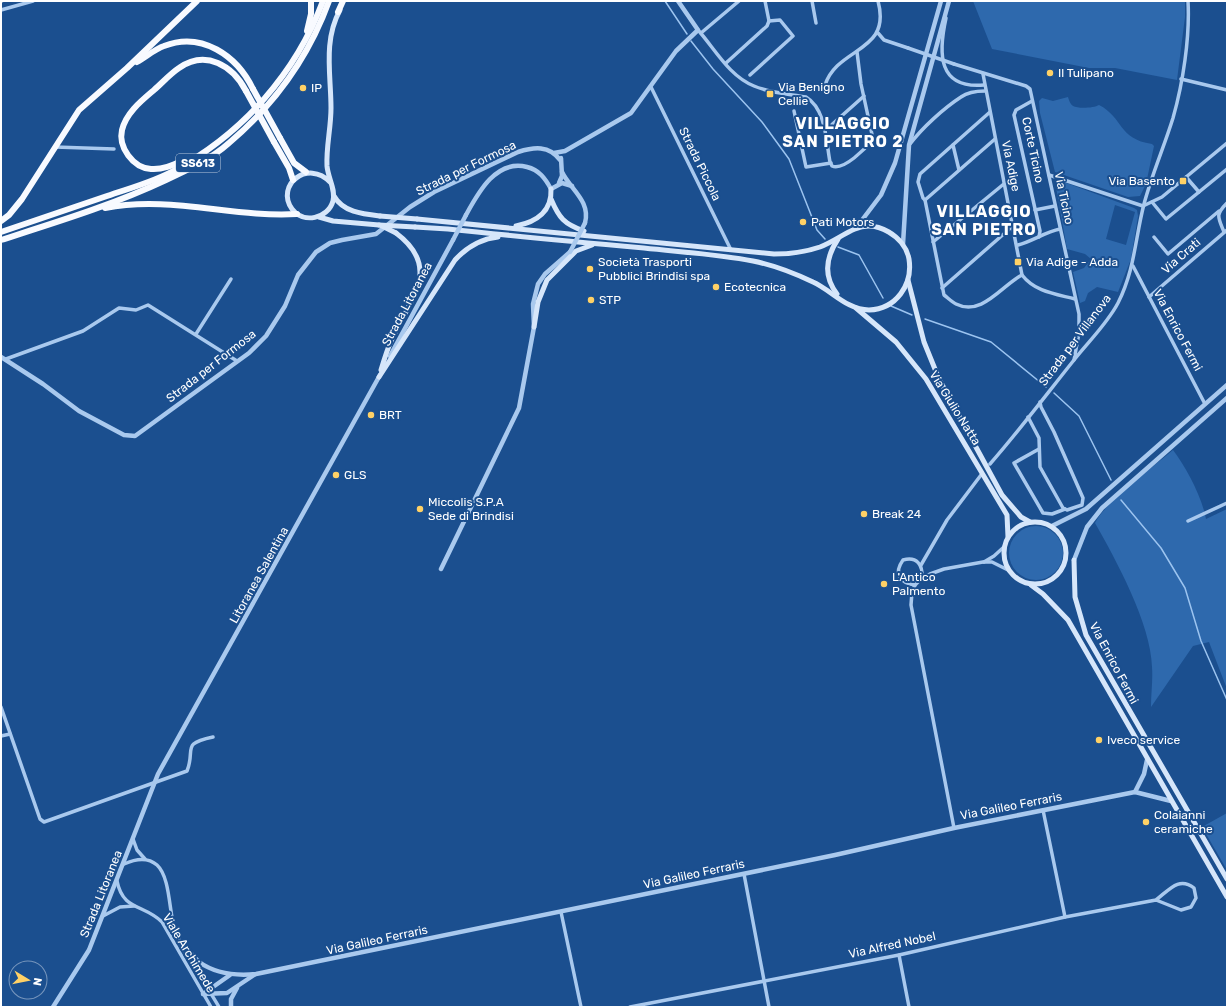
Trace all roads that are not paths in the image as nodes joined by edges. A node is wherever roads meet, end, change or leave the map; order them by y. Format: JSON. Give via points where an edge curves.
{"nodes":[{"id":1,"x":33,"y":1,"type":"edge"},
{"id":2,"x":197,"y":1,"type":"edge"},
{"id":3,"x":312,"y":1,"type":"edge"},
{"id":4,"x":323,"y":1,"type":"edge"},
{"id":5,"x":329,"y":1,"type":"edge"},
{"id":6,"x":344,"y":1,"type":"edge"},
{"id":7,"x":739,"y":1,"type":"edge"},
{"id":8,"x":765,"y":1,"type":"edge"},
{"id":9,"x":812,"y":1,"type":"edge"},
{"id":10,"x":878,"y":1,"type":"edge"},
{"id":11,"x":941,"y":1,"type":"edge"},
{"id":12,"x":949,"y":1,"type":"edge"},
{"id":13,"x":1188,"y":1,"type":"edge"},
{"id":14,"x":680,"y":2,"type":"edge"},
{"id":15,"x":1,"y":10,"type":"edge"},
{"id":16,"x":338,"y":12,"type":"joint"},
{"id":17,"x":769,"y":22,"type":"junction"},
{"id":18,"x":816,"y":23,"type":"dead end"},
{"id":19,"x":699,"y":31,"type":"junction"},
{"id":20,"x":878,"y":33,"type":"junction"},
{"id":21,"x":300,"y":50,"type":"junction"},
{"id":22,"x":857,"y":52,"type":"junction"},
{"id":23,"x":726,"y":63,"type":"junction"},
{"id":24,"x":127,"y":68,"type":"junction"},
{"id":25,"x":983,"y":74,"type":"junction"},
{"id":26,"x":750,"y":75,"type":"dead end"},
{"id":27,"x":1181,"y":79,"type":"junction"},
{"id":28,"x":825,"y":85,"type":"dead end"},
{"id":29,"x":984,"y":85,"type":"junction"},
{"id":30,"x":651,"y":87,"type":"junction"},
{"id":31,"x":1227,"y":90,"type":"edge"},
{"id":32,"x":985,"y":91,"type":"junction"},
{"id":33,"x":864,"y":96,"type":"junction"},
{"id":34,"x":1032,"y":101,"type":"junction"},
{"id":35,"x":794,"y":111,"type":"dead end"},
{"id":36,"x":990,"y":112,"type":"junction"},
{"id":37,"x":828,"y":128,"type":"dead end"},
{"id":38,"x":996,"y":139,"type":"junction"},
{"id":39,"x":1227,"y":143,"type":"edge"},
{"id":40,"x":909,"y":145,"type":"junction"},
{"id":41,"x":953,"y":145,"type":"junction"},
{"id":42,"x":54,"y":147,"type":"junction"},
{"id":43,"x":114,"y":149,"type":"dead end"},
{"id":44,"x":565,"y":151,"type":"junction"},
{"id":45,"x":202,"y":152,"type":"junction"},
{"id":46,"x":554,"y":153,"type":"junction"},
{"id":47,"x":560,"y":160,"type":"junction"},
{"id":48,"x":831,"y":164,"type":"junction"},
{"id":49,"x":1227,"y":169,"type":"edge"},
{"id":50,"x":958,"y":170,"type":"junction"},
{"id":51,"x":306,"y":172,"type":"junction"},
{"id":52,"x":562,"y":172,"type":"junction"},
{"id":53,"x":1049,"y":175,"type":"junction"},
{"id":54,"x":1186,"y":177,"type":"junction"},
{"id":55,"x":293,"y":180,"type":"junction"},
{"id":56,"x":330,"y":182,"type":"junction"},
{"id":57,"x":1005,"y":183,"type":"junction"},
{"id":58,"x":559,"y":184,"type":"junction"},
{"id":59,"x":572,"y":186,"type":"junction"},
{"id":60,"x":551,"y":188,"type":"junction"},
{"id":61,"x":1199,"y":192,"type":"junction"},
{"id":62,"x":334,"y":196,"type":"junction"},
{"id":63,"x":551,"y":199,"type":"junction"},
{"id":64,"x":925,"y":200,"type":"junction"},
{"id":65,"x":1152,"y":202,"type":"junction"},
{"id":66,"x":1227,"y":202,"type":"edge"},
{"id":67,"x":1056,"y":206,"type":"junction"},
{"id":68,"x":1143,"y":206,"type":"junction"},
{"id":69,"x":1035,"y":210,"type":"junction"},
{"id":70,"x":90,"y":211,"type":"junction"},
{"id":71,"x":1219,"y":211,"type":"junction"},
{"id":72,"x":297,"y":214,"type":"junction"},
{"id":73,"x":319,"y":217,"type":"junction"},
{"id":74,"x":1,"y":221,"type":"edge"},
{"id":75,"x":379,"y":225,"type":"junction"},
{"id":76,"x":1014,"y":225,"type":"junction"},
{"id":77,"x":509,"y":227,"type":"junction"},
{"id":78,"x":856,"y":228,"type":"junction"},
{"id":79,"x":1060,"y":229,"type":"junction"},
{"id":80,"x":1226,"y":231,"type":"edge"},
{"id":81,"x":1,"y":232,"type":"edge"},
{"id":82,"x":506,"y":235,"type":"junction"},
{"id":83,"x":604,"y":236,"type":"junction"},
{"id":84,"x":1039,"y":236,"type":"junction"},
{"id":85,"x":1154,"y":237,"type":"dead end"},
{"id":86,"x":839,"y":239,"type":"junction"},
{"id":87,"x":1,"y":240,"type":"edge"},
{"id":88,"x":555,"y":240,"type":"junction"},
{"id":89,"x":934,"y":242,"type":"junction"},
{"id":90,"x":598,"y":244,"type":"junction"},
{"id":91,"x":903,"y":244,"type":"junction"},
{"id":92,"x":1018,"y":245,"type":"junction"},
{"id":93,"x":731,"y":250,"type":"junction"},
{"id":94,"x":572,"y":253,"type":"junction"},
{"id":95,"x":1133,"y":266,"type":"junction"},
{"id":96,"x":1022,"y":275,"type":"junction"},
{"id":97,"x":231,"y":279,"type":"dead end"},
{"id":98,"x":908,"y":280,"type":"junction"},
{"id":99,"x":942,"y":288,"type":"junction"},
{"id":100,"x":1149,"y":297,"type":"junction"},
{"id":101,"x":839,"y":298,"type":"junction"},
{"id":102,"x":1075,"y":299,"type":"junction"},
{"id":103,"x":855,"y":308,"type":"junction"},
{"id":104,"x":534,"y":327,"type":"joint"},
{"id":105,"x":196,"y":334,"type":"junction"},
{"id":106,"x":3,"y":358,"type":"edge"},
{"id":107,"x":1074,"y":360,"type":"junction"},
{"id":108,"x":237,"y":361,"type":"junction"},
{"id":109,"x":379,"y":377,"type":"junction"},
{"id":110,"x":1227,"y":385,"type":"edge"},
{"id":111,"x":1227,"y":398,"type":"edge"},
{"id":112,"x":1040,"y":402,"type":"junction"},
{"id":113,"x":1205,"y":404,"type":"junction"},
{"id":114,"x":1028,"y":417,"type":"junction"},
{"id":115,"x":1039,"y":449,"type":"junction"},
{"id":116,"x":990,"y":464,"type":"dead end"},
{"id":117,"x":981,"y":475,"type":"dead end"},
{"id":118,"x":1227,"y":503,"type":"edge"},
{"id":119,"x":1065,"y":509,"type":"junction"},
{"id":120,"x":1188,"y":521,"type":"dead end"},
{"id":121,"x":1030,"y":522,"type":"junction"},
{"id":122,"x":1052,"y":526,"type":"junction"},
{"id":123,"x":1008,"y":537,"type":"junction"},
{"id":124,"x":1005,"y":546,"type":"junction"},
{"id":125,"x":1067,"y":550,"type":"junction"},
{"id":126,"x":1074,"y":560,"type":"junction"},
{"id":127,"x":983,"y":562,"type":"junction"},
{"id":128,"x":921,"y":565,"type":"junction"},
{"id":129,"x":441,"y":568,"type":"dead end"},
{"id":130,"x":1063,"y":568,"type":"junction"},
{"id":131,"x":1008,"y":570,"type":"junction"},
{"id":132,"x":922,"y":578,"type":"junction"},
{"id":133,"x":915,"y":585,"type":"junction"},
{"id":134,"x":1031,"y":585,"type":"junction"},
{"id":135,"x":1,"y":707,"type":"edge"},
{"id":136,"x":10,"y":734,"type":"junction"},
{"id":137,"x":1,"y":736,"type":"edge"},
{"id":138,"x":213,"y":737,"type":"dead end"},
{"id":139,"x":1147,"y":760,"type":"junction"},
{"id":140,"x":155,"y":782,"type":"junction"},
{"id":141,"x":1135,"y":792,"type":"junction"},
{"id":142,"x":1171,"y":801,"type":"junction"},
{"id":143,"x":1043,"y":810,"type":"junction"},
{"id":144,"x":954,"y":828,"type":"junction"},
{"id":145,"x":133,"y":839,"type":"junction"},
{"id":146,"x":145,"y":858,"type":"junction"},
{"id":147,"x":124,"y":864,"type":"junction"},
{"id":148,"x":744,"y":874,"type":"junction"},
{"id":149,"x":1227,"y":879,"type":"edge"},
{"id":150,"x":117,"y":880,"type":"junction"},
{"id":151,"x":1227,"y":897,"type":"edge"},
{"id":152,"x":1156,"y":900,"type":"junction"},
{"id":153,"x":134,"y":906,"type":"junction"},
{"id":154,"x":561,"y":912,"type":"junction"},
{"id":155,"x":103,"y":916,"type":"junction"},
{"id":156,"x":1065,"y":917,"type":"junction"},
{"id":157,"x":182,"y":943,"type":"junction"},
{"id":158,"x":899,"y":954,"type":"junction"},
{"id":159,"x":256,"y":974,"type":"junction"},
{"id":160,"x":230,"y":975,"type":"junction"},
{"id":161,"x":764,"y":981,"type":"junction"},
{"id":162,"x":237,"y":988,"type":"junction"},
{"id":163,"x":209,"y":989,"type":"junction"},
{"id":164,"x":203,"y":994,"type":"junction"},
{"id":165,"x":212,"y":994,"type":"junction"},
{"id":166,"x":53,"y":1007,"type":"edge"},
{"id":167,"x":211,"y":1007,"type":"edge"},
{"id":168,"x":219,"y":1007,"type":"edge"},
{"id":169,"x":231,"y":1007,"type":"edge"},
{"id":170,"x":581,"y":1007,"type":"edge"},
{"id":171,"x":630,"y":1007,"type":"edge"},
{"id":172,"x":769,"y":1007,"type":"edge"},
{"id":173,"x":909,"y":1007,"type":"edge"}],
"edges":[{"from":1,"to":15,"type":"street"},
{"from":2,"to":24,"type":"highway"},
{"from":3,"to":21,"type":"highway","via":[[311,14]]},
{"from":4,"to":21,"type":"highway","number":"SS613"},
{"from":5,"to":70,"type":"highway","number":"SS613","via":[[308,48],[289,78],[271,101],[229,143],[182,172]]},
{"from":6,"to":16,"type":"highway"},
{"from":7,"to":19,"type":"street"},
{"from":8,"to":17,"type":"street"},
{"from":9,"to":18,"type":"street"},
{"from":10,"to":20,"type":"street","via":[[881,22]]},
{"from":11,"to":78,"type":"street","via":[[895,163],[881,195]]},
{"from":12,"to":29,"type":"street","via":[[942,50],[945,69],[948,75],[959,82],[972,86]]},
{"from":12,"to":40,"type":"street"},
{"from":13,"to":27,"type":"street","name":"Strada per Villanova","via":[[1189,15]]},
{"from":14,"to":19,"type":"street"},
{"from":16,"to":56,"type":"main road","via":[[328,52],[331,108],[327,161]]},
{"from":17,"to":23,"type":"street","via":[[762,33]]},
{"from":17,"to":26,"type":"street","via":[[780,20],[793,36]]},
{"from":19,"to":23,"type":"street"},
{"from":19,"to":30,"type":"street","via":[[676,51]]},
{"from":20,"to":22,"type":"street"},
{"from":20,"to":25,"type":"street","bridge":true,"via":[[884,40]]},
{"from":21,"to":45,"type":"highway","number":"SS613","via":[[266,97],[223,138]]},
{"from":22,"to":28,"type":"street","via":[[850,55],[828,76]]},
{"from":22,"to":33,"type":"street"},
{"from":23,"to":48,"type":"street","via":[[744,81],[756,87],[810,100],[822,120]]},
{"from":24,"to":42,"type":"highway","via":[[79,110]]},
{"from":24,"to":51,"type":"highway","bridge":true,"via":[[164,46],[174,43],[196,42],[226,54],[243,71],[294,163]]},
{"from":25,"to":29,"type":"street","name":"Via Adige"},
{"from":25,"to":34,"type":"street","name":"Via Ticino","via":[[1026,86],[1030,89]]},
{"from":27,"to":31,"type":"street"},
{"from":27,"to":68,"type":"street","name":"Strada per Villanova","via":[[1172,120]]},
{"from":29,"to":32,"type":"street","name":"Via Adige"},
{"from":30,"to":44,"type":"street","via":[[631,113]]},
{"from":30,"to":93,"type":"street","name":"Strada Piccola"},
{"from":32,"to":36,"type":"street","name":"Via Adige"},
{"from":32,"to":40,"type":"street","via":[[962,96]]},
{"from":33,"to":37,"type":"street"},
{"from":33,"to":48,"type":"street","via":[[873,138],[866,148],[843,166],[834,167]]},
{"from":34,"to":53,"type":"street","name":"Via Ticino"},
{"from":34,"to":69,"type":"street","name":"Corte Ticino","via":[[1016,110],[1014,115]]},
{"from":35,"to":48,"type":"street","via":[[806,167]]},
{"from":36,"to":38,"type":"street","name":"Via Adige"},
{"from":36,"to":41,"type":"street"},
{"from":38,"to":50,"type":"street"},
{"from":38,"to":57,"type":"street","name":"Via Adige"},
{"from":39,"to":54,"type":"street"},
{"from":40,"to":91,"type":"street"},
{"from":41,"to":50,"type":"street"},
{"from":41,"to":64,"type":"street","via":[[917,178],[918,187]]},
{"from":42,"to":43,"type":"street"},
{"from":42,"to":74,"type":"highway","via":[[22,199]]},
{"from":44,"to":46,"type":"street"},
{"from":44,"to":47,"type":"street"},
{"from":45,"to":55,"type":"highway","bridge":true,"via":[[168,167],[151,169],[141,166],[128,156],[122,143],[122,130],[128,116],[139,103],[179,68],[197,60],[212,61],[228,68],[238,77],[289,168]]},
{"from":45,"to":81,"type":"highway","number":"SS613","via":[[175,170],[147,182]]},
{"from":46,"to":47,"type":"street"},
{"from":46,"to":108,"type":"street","name":"Strada per Formosa","via":[[536,148],[518,152],[434,192],[376,234],[330,243],[316,252],[298,275],[276,323],[266,336]]},
{"from":47,"to":52,"type":"street"},
{"from":49,"to":61,"type":"street"},
{"from":50,"to":64,"type":"street"},
{"from":51,"to":55,"type":"main road"},
{"from":51,"to":56,"type":"main road","via":[[319,173]]},
{"from":52,"to":58,"type":"street"},
{"from":52,"to":59,"type":"street"},
{"from":53,"to":67,"type":"street","name":"Via Ticino"},
{"from":53,"to":68,"type":"street"},
{"from":54,"to":61,"type":"street"},
{"from":54,"to":65,"type":"street"},
{"from":55,"to":72,"type":"main road","via":[[288,194],[292,209]]},
{"from":56,"to":62,"type":"main road"},
{"from":57,"to":76,"type":"street","name":"Via Adige"},
{"from":57,"to":89,"type":"street"},
{"from":58,"to":59,"type":"street","via":[[566,183]]},
{"from":58,"to":60,"type":"street"},
{"from":59,"to":94,"type":"street","bridge":true,"via":[[584,204],[586,216]]},
{"from":60,"to":63,"type":"main road"},
{"from":60,"to":109,"type":"street","name":"Strada Litoranea","bridge":true,"via":[[546,179],[533,169],[519,166],[504,169],[488,180],[466,215]]},
{"from":61,"to":65,"type":"street","via":[[1166,219]]},
{"from":62,"to":73,"type":"main road","via":[[330,208]]},
{"from":62,"to":77,"type":"main road","bridge":true,"via":[[338,203],[348,209],[380,216]]},
{"from":63,"to":77,"type":"main road","via":[[546,211],[537,219]]},
{"from":63,"to":83,"type":"main road","via":[[557,214],[571,227]]},
{"from":64,"to":89,"type":"street"},
{"from":65,"to":68,"type":"street"},
{"from":66,"to":71,"type":"street"},
{"from":67,"to":69,"type":"street"},
{"from":67,"to":79,"type":"street","name":"Via Ticino"},
{"from":68,"to":95,"type":"street","name":"Strada per Villanova"},
{"from":69,"to":84,"type":"street","name":"Corte Ticino"},
{"from":70,"to":72,"type":"highway","via":[[142,203],[167,203],[270,215]]},
{"from":70,"to":87,"type":"highway","number":"SS613"},
{"from":71,"to":80,"type":"street","via":[[1219,220]]},
{"from":71,"to":85,"type":"street","via":[[1168,254]]},
{"from":72,"to":73,"type":"main road","via":[[308,218]]},
{"from":73,"to":75,"type":"main road","via":[[333,221]]},
{"from":75,"to":82,"type":"main road","bridge":true},
{"from":75,"to":109,"type":"main road","bridge":true,"via":[[408,242],[416,254],[419,266],[419,280],[413,300],[391,340]]},
{"from":76,"to":92,"type":"street","name":"Via Adige"},
{"from":76,"to":99,"type":"street"},
{"from":77,"to":83,"type":"main road"},
{"from":78,"to":86,"type":"main road"},
{"from":78,"to":91,"type":"main road","via":[[882,228]]},
{"from":79,"to":84,"type":"street"},
{"from":79,"to":102,"type":"street","name":"Via Ticino"},
{"from":80,"to":100,"type":"street","name":"Via Crati"},
{"from":82,"to":88,"type":"main road"},
{"from":82,"to":109,"type":"main road","via":[[478,242],[460,255]]},
{"from":83,"to":93,"type":"main road"},
{"from":84,"to":92,"type":"street"},
{"from":86,"to":93,"type":"main road","via":[[820,247],[790,254]]},
{"from":86,"to":101,"type":"main road","via":[[831,249],[827,262],[827,275]]},
{"from":88,"to":90,"type":"main road"},
{"from":88,"to":94,"type":"main road","via":[[572,246]]},
{"from":89,"to":99,"type":"street"},
{"from":90,"to":94,"type":"main road","via":[[586,246]]},
{"from":90,"to":101,"type":"main road","via":[[725,256],[755,262],[813,282]]},
{"from":91,"to":98,"type":"main road","via":[[910,268]]},
{"from":92,"to":96,"type":"street","name":"Via Adige"},
{"from":94,"to":104,"type":"main road","via":[[544,284]]},
{"from":95,"to":100,"type":"street","name":"Via Enrico Fermi"},
{"from":95,"to":107,"type":"street","name":"Strada per Villanova","via":[[1117,303]]},
{"from":96,"to":99,"type":"street","via":[[975,307],[957,305],[944,295]]},
{"from":96,"to":102,"type":"street","via":[[1036,288]]},
{"from":97,"to":105,"type":"street"},
{"from":98,"to":103,"type":"main road","via":[[893,302],[881,308]]},
{"from":98,"to":121,"type":"main road","name":"Via Giulio Natta","via":[[924,342],[939,379],[1002,495],[1021,517]]},
{"from":100,"to":113,"type":"street","name":"Via Enrico Fermi"},
{"from":101,"to":103,"type":"main road"},
{"from":102,"to":107,"type":"street","name":"Via Ticino","via":[[1079,314],[1079,334]]},
{"from":103,"to":123,"type":"main road","name":"Via Giulio Natta","via":[[896,342],[926,378],[1007,515]]},
{"from":104,"to":129,"type":"street","via":[[519,408]]},
{"from":105,"to":106,"type":"street","via":[[151,306],[132,310],[119,308],[83,331]]},
{"from":105,"to":108,"type":"street"},
{"from":106,"to":108,"type":"street","name":"Strada per Formosa","via":[[79,411],[130,436],[135,436]]},
{"from":107,"to":112,"type":"street","name":"Strada per Villanova"},
{"from":109,"to":140,"type":"street","name":"Litoranea Salentina"},
{"from":110,"to":113,"type":"street"},
{"from":111,"to":126,"type":"street","name":"Via Enrico Fermi","via":[[1102,508],[1086,528]]},
{"from":112,"to":114,"type":"street","name":"Strada per Villanova"},
{"from":112,"to":119,"type":"street","via":[[1084,498],[1082,505]]},
{"from":113,"to":122,"type":"street","via":[[1086,509]]},
{"from":114,"to":115,"type":"street","via":[[1039,438]]},
{"from":114,"to":116,"type":"street","name":"Strada per Villanova"},
{"from":115,"to":119,"type":"street","via":[[1040,467]]},
{"from":115,"to":119,"type":"street","via":[[1014,463],[1043,513],[1052,514]]},
{"from":117,"to":128,"type":"street","via":[[947,520]]},
{"from":118,"to":120,"type":"street"},
{"from":121,"to":122,"type":"main road"},
{"from":121,"to":123,"type":"main road","via":[[1017,527]]},
{"from":122,"to":125,"type":"main road","via":[[1064,540]]},
{"from":123,"to":124,"type":"main road"},
{"from":124,"to":127,"type":"street"},
{"from":124,"to":131,"type":"main road","via":[[1004,558]]},
{"from":125,"to":126,"type":"main road"},
{"from":125,"to":130,"type":"main road"},
{"from":126,"to":130,"type":"main road"},
{"from":126,"to":149,"type":"main road","name":"Via Enrico Fermi","via":[[1075,597],[1086,634]]},
{"from":127,"to":131,"type":"street","via":[[992,562]]},
{"from":127,"to":132,"type":"street","via":[[944,569]]},
{"from":128,"to":132,"type":"street"},
{"from":128,"to":133,"type":"street","via":[[909,559],[903,560],[897,570],[903,582]]},
{"from":130,"to":134,"type":"main road","via":[[1049,582]]},
{"from":131,"to":134,"type":"main road","via":[[1021,582]]},
{"from":132,"to":133,"type":"street"},
{"from":133,"to":144,"type":"street","via":[[911,605]]},
{"from":134,"to":139,"type":"main road","name":"Via Enrico Fermi","via":[[1068,620]]},
{"from":135,"to":136,"type":"street"},
{"from":136,"to":137,"type":"street"},
{"from":136,"to":140,"type":"street","via":[[40,819],[44,822]]},
{"from":138,"to":140,"type":"street","via":[[193,744],[187,771]]},
{"from":139,"to":141,"type":"street","via":[[1144,774]]},
{"from":139,"to":142,"type":"main road","name":"Via Enrico Fermi"},
{"from":140,"to":145,"type":"street","name":"Strada Litoranea"},
{"from":141,"to":142,"type":"street"},
{"from":141,"to":143,"type":"street","name":"Via Galileo Ferraris"},
{"from":142,"to":151,"type":"main road","name":"Via Enrico Fermi"},
{"from":143,"to":144,"type":"street","name":"Via Galileo Ferraris"},
{"from":143,"to":156,"type":"street"},
{"from":144,"to":148,"type":"street","name":"Via Galileo Ferraris"},
{"from":145,"to":146,"type":"street","name":"Viale Archimede","via":[[137,850]]},
{"from":145,"to":147,"type":"street","name":"Strada Litoranea"},
{"from":146,"to":147,"type":"street"},
{"from":146,"to":157,"type":"street","name":"Viale Archimede","via":[[157,865],[165,878],[171,916]]},
{"from":147,"to":150,"type":"street","name":"Strada Litoranea"},
{"from":148,"to":154,"type":"street","name":"Via Galileo Ferraris"},
{"from":148,"to":161,"type":"street"},
{"from":150,"to":153,"type":"street","name":"Viale Archimede","via":[[121,895]]},
{"from":150,"to":155,"type":"street","name":"Strada Litoranea"},
{"from":152,"to":152,"type":"street","name":"Via Alfred Nobel","via":[[1181,910],[1191,907],[1196,898],[1194,888],[1188,883],[1179,883]]},
{"from":152,"to":156,"type":"street","name":"Via Alfred Nobel"},
{"from":153,"to":155,"type":"street","via":[[120,907]]},
{"from":153,"to":164,"type":"street","name":"Viale Archimede","via":[[153,914],[162,922]]},
{"from":154,"to":159,"type":"street","name":"Via Galileo Ferraris"},
{"from":154,"to":170,"type":"street"},
{"from":155,"to":166,"type":"street","name":"Strada Litoranea","via":[[89,950]]},
{"from":156,"to":158,"type":"street","name":"Via Alfred Nobel"},
{"from":157,"to":160,"type":"street","name":"Via Galileo Ferraris","via":[[199,962]]},
{"from":157,"to":163,"type":"street","name":"Viale Archimede"},
{"from":158,"to":161,"type":"street","name":"Via Alfred Nobel"},
{"from":158,"to":173,"type":"street"},
{"from":159,"to":160,"type":"street","name":"Via Galileo Ferraris"},
{"from":159,"to":162,"type":"street","name":"Via Galileo Ferraris"},
{"from":160,"to":163,"type":"street"},
{"from":161,"to":171,"type":"street","name":"Via Alfred Nobel"},
{"from":161,"to":172,"type":"street"},
{"from":162,"to":165,"type":"street","name":"Via Galileo Ferraris","via":[[227,994]]},
{"from":162,"to":169,"type":"street","via":[[231,998]]},
{"from":163,"to":164,"type":"street"},
{"from":163,"to":165,"type":"street","name":"Viale Archimede"},
{"from":164,"to":165,"type":"street","name":"Via Galileo Ferraris"},
{"from":164,"to":167,"type":"street","name":"Viale Archimede"},
{"from":165,"to":168,"type":"street","name":"Viale Archimede"}]}
